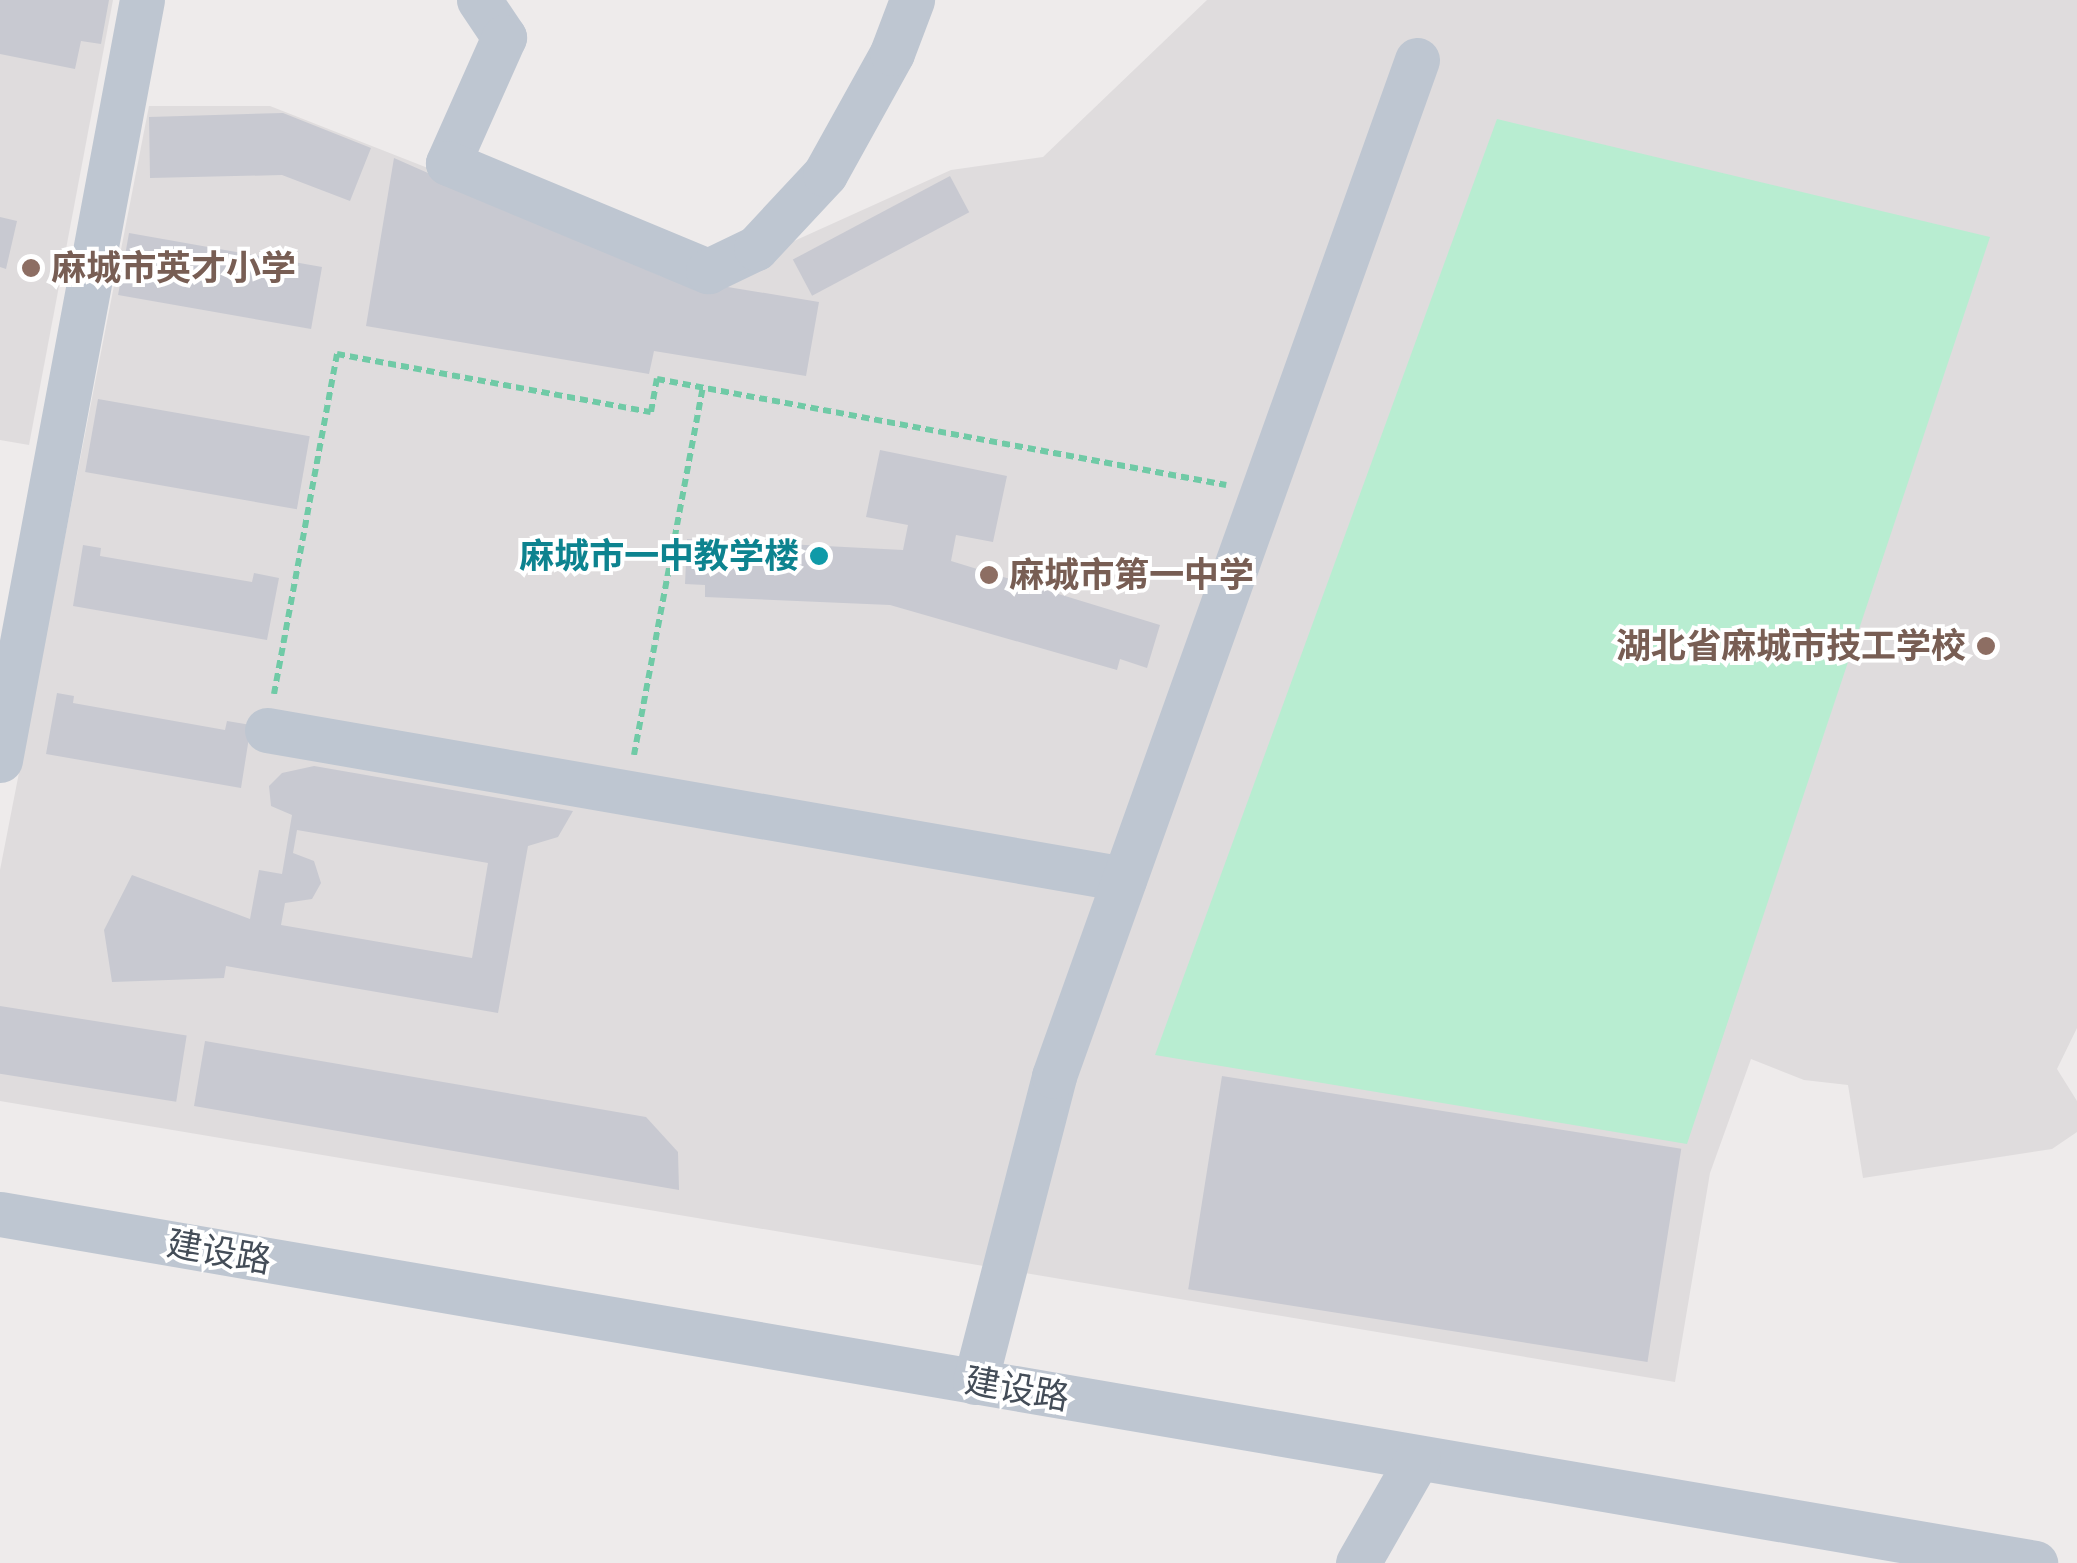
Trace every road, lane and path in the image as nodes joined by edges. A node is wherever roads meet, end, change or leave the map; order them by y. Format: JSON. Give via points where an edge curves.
{"nodes":[{"id":1,"x":142,"y":0,"type":"edge"},
{"id":2,"x":479,"y":0,"type":"edge"},
{"id":3,"x":912,"y":0,"type":"edge"},
{"id":4,"x":1417,"y":60,"type":"dead end"},
{"id":5,"x":703,"y":388,"type":"junction"},
{"id":6,"x":1263,"y":492,"type":"junction"},
{"id":7,"x":267,"y":730,"type":"joint"},
{"id":8,"x":0,"y":760,"type":"edge"},
{"id":9,"x":628,"y":793,"type":"junction"},
{"id":10,"x":1124,"y":879,"type":"junction"},
{"id":11,"x":0,"y":1214,"type":"edge"},
{"id":12,"x":975,"y":1382,"type":"junction"},
{"id":13,"x":1418,"y":1458,"type":"junction"},
{"id":14,"x":1358,"y":1563,"type":"edge"},
{"id":15,"x":2035,"y":1563,"type":"edge"}],
"edges":[{"from":1,"to":8,"type":"street"},
{"from":2,"to":3,"type":"street","via":[[504,37],[448,163],[708,270],[756,248],[825,174],[892,53]]},
{"from":4,"to":6,"type":"street"},
{"from":5,"to":6,"type":"path"},
{"from":5,"to":7,"type":"path","via":[[657,379],[651,412],[337,354]]},
{"from":5,"to":9,"type":"path"},
{"from":6,"to":10,"type":"street"},
{"from":7,"to":9,"type":"street"},
{"from":9,"to":10,"type":"street"},
{"from":10,"to":12,"type":"street","via":[[1054,1076]]},
{"from":11,"to":12,"type":"street","name":"建设路"},
{"from":12,"to":13,"type":"street","name":"建设路"},
{"from":13,"to":14,"type":"street"},
{"from":13,"to":15,"type":"street","name":"建设路"}]}
